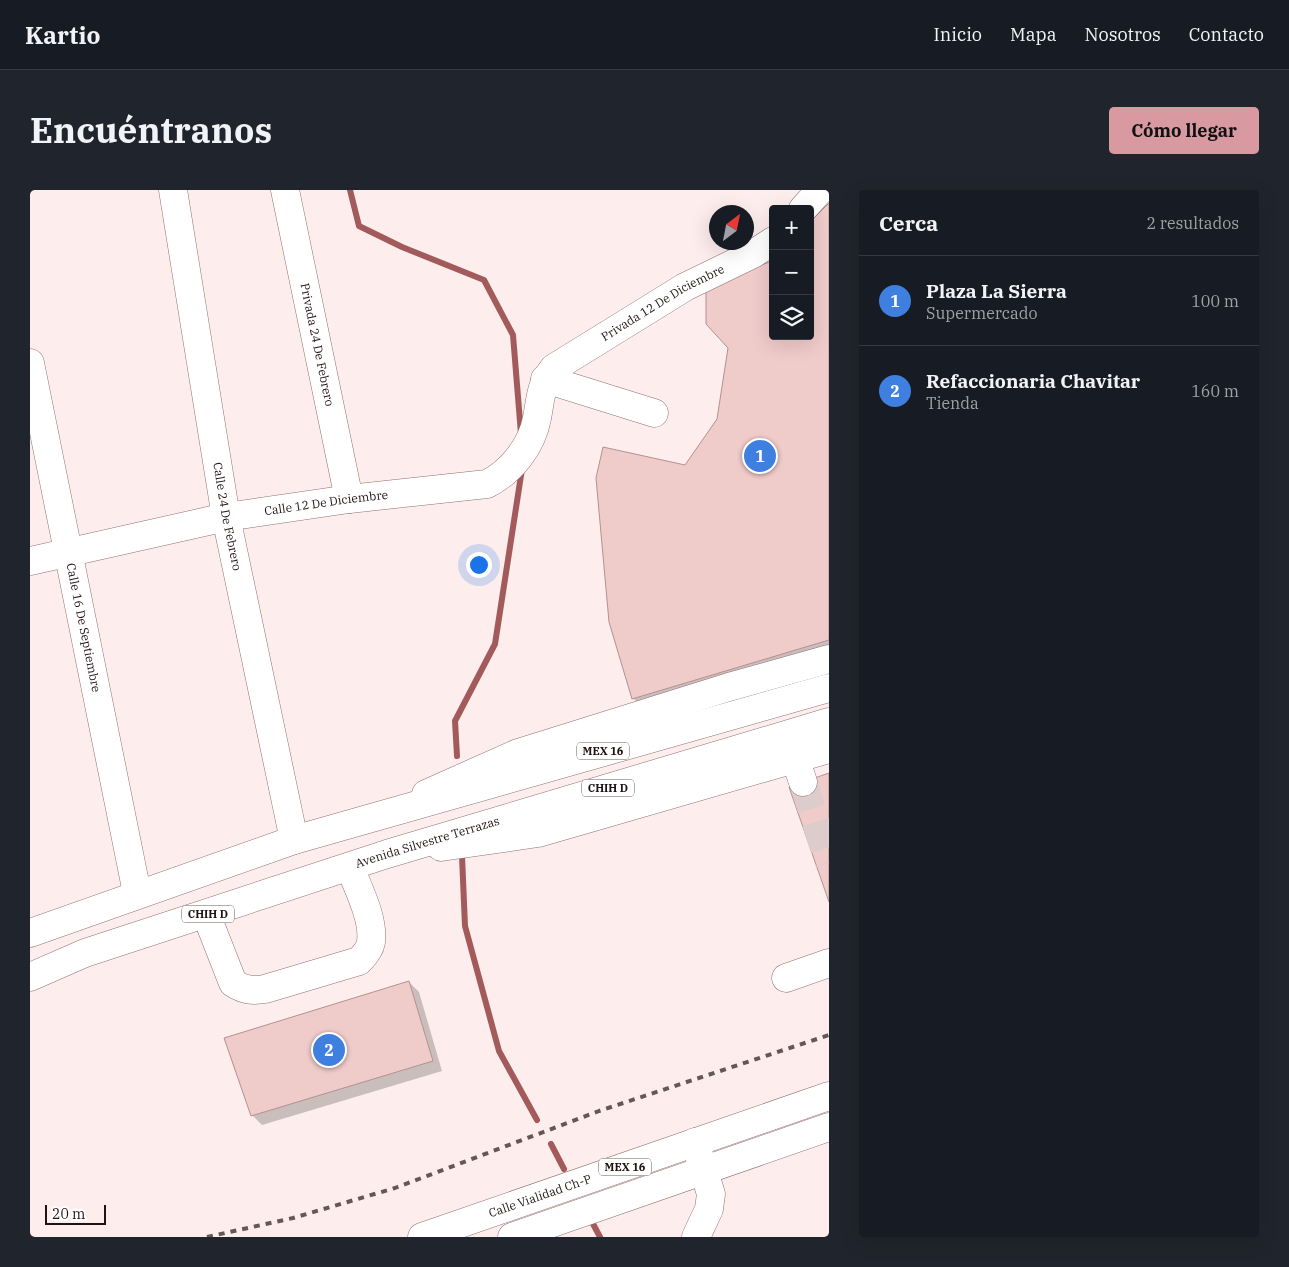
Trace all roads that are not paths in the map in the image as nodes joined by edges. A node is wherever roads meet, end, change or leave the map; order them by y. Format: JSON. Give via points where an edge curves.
{"nodes":[{"id":1,"x":173,"y":190,"type":"edge"},
{"id":2,"x":285,"y":190,"type":"edge"},
{"id":3,"x":820,"y":190,"type":"edge"},
{"id":4,"x":807,"y":205,"type":"edge"},
{"id":5,"x":769,"y":244,"type":"edge"},
{"id":6,"x":30,"y":363,"type":"edge"},
{"id":7,"x":549,"y":373,"type":"junction"},
{"id":8,"x":654,"y":413,"type":"dead end"},
{"id":9,"x":349,"y":499,"type":"junction"},
{"id":10,"x":226,"y":517,"type":"junction"},
{"id":11,"x":67,"y":553,"type":"junction"},
{"id":12,"x":30,"y":561,"type":"edge"},
{"id":13,"x":829,"y":659,"type":"edge"},
{"id":14,"x":829,"y":688,"type":"edge"},
{"id":15,"x":829,"y":722,"type":"edge"},
{"id":16,"x":829,"y":749,"type":"edge"},
{"id":17,"x":378,"y":815,"type":"junction"},
{"id":18,"x":294,"y":840,"type":"junction"},
{"id":19,"x":387,"y":854,"type":"junction"},
{"id":20,"x":350,"y":867,"type":"junction"},
{"id":21,"x":137,"y":893,"type":"junction"},
{"id":22,"x":206,"y":914,"type":"junction"},
{"id":23,"x":30,"y":932,"type":"edge"},
{"id":24,"x":829,"y":963,"type":"edge"},
{"id":25,"x":30,"y":977,"type":"edge"},
{"id":26,"x":786,"y":978,"type":"dead end"},
{"id":27,"x":829,"y":1096,"type":"edge"},
{"id":28,"x":829,"y":1127,"type":"edge"},
{"id":29,"x":695,"y":1142,"type":"junction"},
{"id":30,"x":704,"y":1170,"type":"junction"},
{"id":31,"x":422,"y":1237,"type":"edge"},
{"id":32,"x":512,"y":1237,"type":"edge"},
{"id":33,"x":696,"y":1237,"type":"edge"}],
"edges":[{"from":1,"to":10,"type":"main road","name":"Calle 24 De Febrero"},
{"from":2,"to":9,"type":"main road","name":"Privada 24 De Febrero"},
{"from":3,"to":4,"type":"main road"},
{"from":5,"to":7,"type":"main road","name":"Privada 12 De Diciembre","via":[[685,287]]},
{"from":6,"to":11,"type":"main road","name":"Calle 16 De Septiembre"},
{"from":7,"to":8,"type":"main road"},
{"from":7,"to":9,"type":"main road","name":"Calle 12 De Diciembre","via":[[539,397],[533,433],[522,452],[499,478],[487,484]]},
{"from":9,"to":10,"type":"main road","name":"Calle 12 De Diciembre"},
{"from":10,"to":11,"type":"main road","name":"Calle 12 De Diciembre"},
{"from":10,"to":18,"type":"main road","name":"Calle 24 De Febrero"},
{"from":11,"to":12,"type":"main road","name":"Calle 12 De Diciembre"},
{"from":11,"to":21,"type":"main road","name":"Calle 16 De Septiembre"},
{"from":13,"to":17,"type":"main road","via":[[518,753]]},
{"from":14,"to":17,"type":"main road","number":"MEX 16"},
{"from":15,"to":19,"type":"main road","name":"Avenida Silvestre Terrazas","number":"CHIH D"},
{"from":16,"to":19,"type":"main road","number":"CHIH D","via":[[799,770],[538,833]]},
{"from":17,"to":18,"type":"main road"},
{"from":18,"to":21,"type":"main road"},
{"from":19,"to":20,"type":"main road","name":"Avenida Silvestre Terrazas","number":"CHIH D"},
{"from":20,"to":22,"type":"main road","name":"Avenida Silvestre Terrazas","number":"CHIH D"},
{"from":20,"to":22,"type":"main road","via":[[369,923],[371,942],[359,961],[265,989],[242,988],[233,983]]},
{"from":21,"to":23,"type":"main road"},
{"from":22,"to":25,"type":"main road","name":"Avenida Silvestre Terrazas","number":"CHIH D","via":[[85,953]]},
{"from":24,"to":26,"type":"main road"},
{"from":27,"to":29,"type":"main road","name":"Calle Vialidad Ch-P","number":"MEX 16"},
{"from":28,"to":30,"type":"main road","number":"MEX 16"},
{"from":29,"to":30,"type":"main road"},
{"from":29,"to":31,"type":"main road","name":"Calle Vialidad Ch-P","number":"MEX 16"},
{"from":30,"to":32,"type":"main road","number":"MEX 16"},
{"from":30,"to":33,"type":"main road","via":[[711,1200]]}]}
